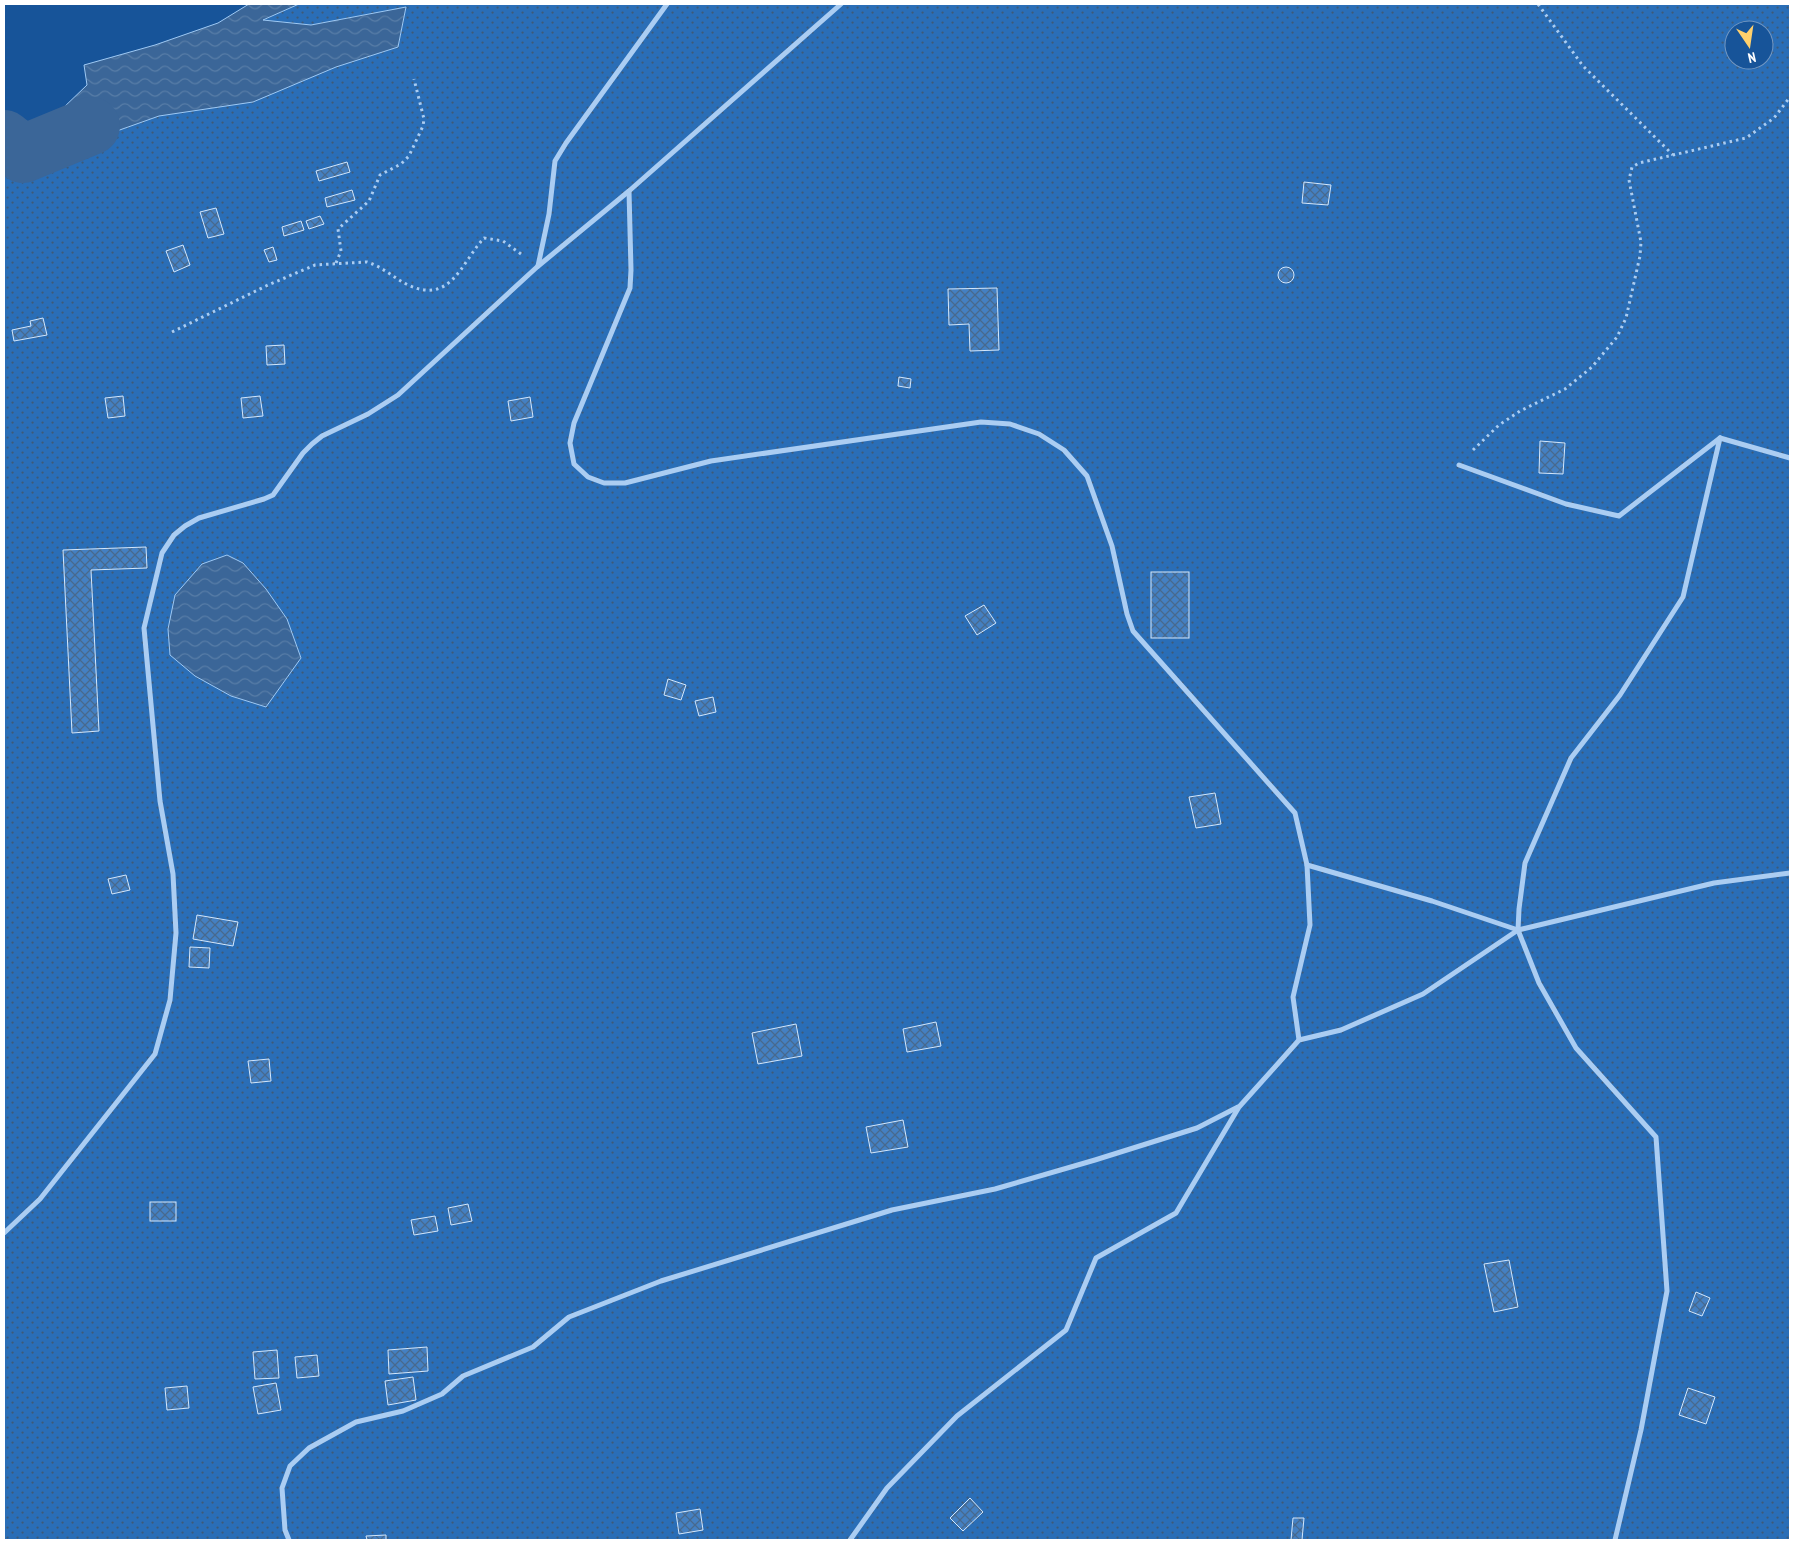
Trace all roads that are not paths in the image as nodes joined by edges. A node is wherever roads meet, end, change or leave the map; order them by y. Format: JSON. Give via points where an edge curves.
{"nodes":[{"id":1,"x":667,"y":4,"type":"edge"},
{"id":2,"x":841,"y":4,"type":"edge"},
{"id":3,"x":629,"y":191,"type":"junction"},
{"id":4,"x":537,"y":267,"type":"junction"},
{"id":5,"x":1720,"y":438,"type":"junction"},
{"id":6,"x":1790,"y":458,"type":"edge"},
{"id":7,"x":1459,"y":466,"type":"road end"},
{"id":8,"x":1307,"y":865,"type":"junction"},
{"id":9,"x":1790,"y":873,"type":"edge"},
{"id":10,"x":1518,"y":930,"type":"junction"},
{"id":11,"x":1299,"y":1040,"type":"junction"},
{"id":12,"x":1239,"y":1107,"type":"junction"},
{"id":13,"x":4,"y":1233,"type":"edge"},
{"id":14,"x":288,"y":1540,"type":"edge"},
{"id":15,"x":850,"y":1540,"type":"edge"},
{"id":16,"x":1615,"y":1540,"type":"edge"}],
"edges":[{"from":1,"to":4,"type":"street","via":[[555,160],[550,214]]},
{"from":2,"to":3,"type":"street"},
{"from":3,"to":4,"type":"street"},
{"from":3,"to":8,"type":"street","via":[[630,288],[574,423],[570,443],[574,464],[588,478],[604,483],[625,483],[711,460],[981,422],[1010,424],[1038,434],[1064,450],[1087,476],[1112,546],[1127,614],[1134,631],[1295,812]]},
{"from":4,"to":13,"type":"street","via":[[398,395],[312,444],[273,495],[199,518],[174,535],[162,553],[144,628],[160,801],[173,874],[176,933],[170,1000],[155,1054],[40,1199]]},
{"from":5,"to":6,"type":"street"},
{"from":5,"to":7,"type":"street","via":[[1619,516],[1566,504]]},
{"from":5,"to":10,"type":"street","via":[[1683,597],[1620,695],[1571,758],[1525,863]]},
{"from":8,"to":10,"type":"street"},
{"from":8,"to":11,"type":"street","via":[[1310,925],[1293,997]]},
{"from":9,"to":10,"type":"street","via":[[1714,882]]},
{"from":10,"to":11,"type":"street","via":[[1423,994],[1341,1030]]},
{"from":10,"to":16,"type":"street","via":[[1539,983],[1576,1048],[1656,1137],[1667,1291],[1641,1430]]},
{"from":11,"to":12,"type":"street"},
{"from":12,"to":14,"type":"street","via":[[1196,1128],[1104,1158],[995,1189],[892,1210],[661,1281],[569,1317],[533,1347],[463,1376],[442,1394],[403,1411],[356,1422],[309,1448],[290,1466],[282,1488]]},
{"from":12,"to":15,"type":"street","via":[[1176,1213],[1096,1258],[1066,1330],[957,1416],[888,1488]]}]}
